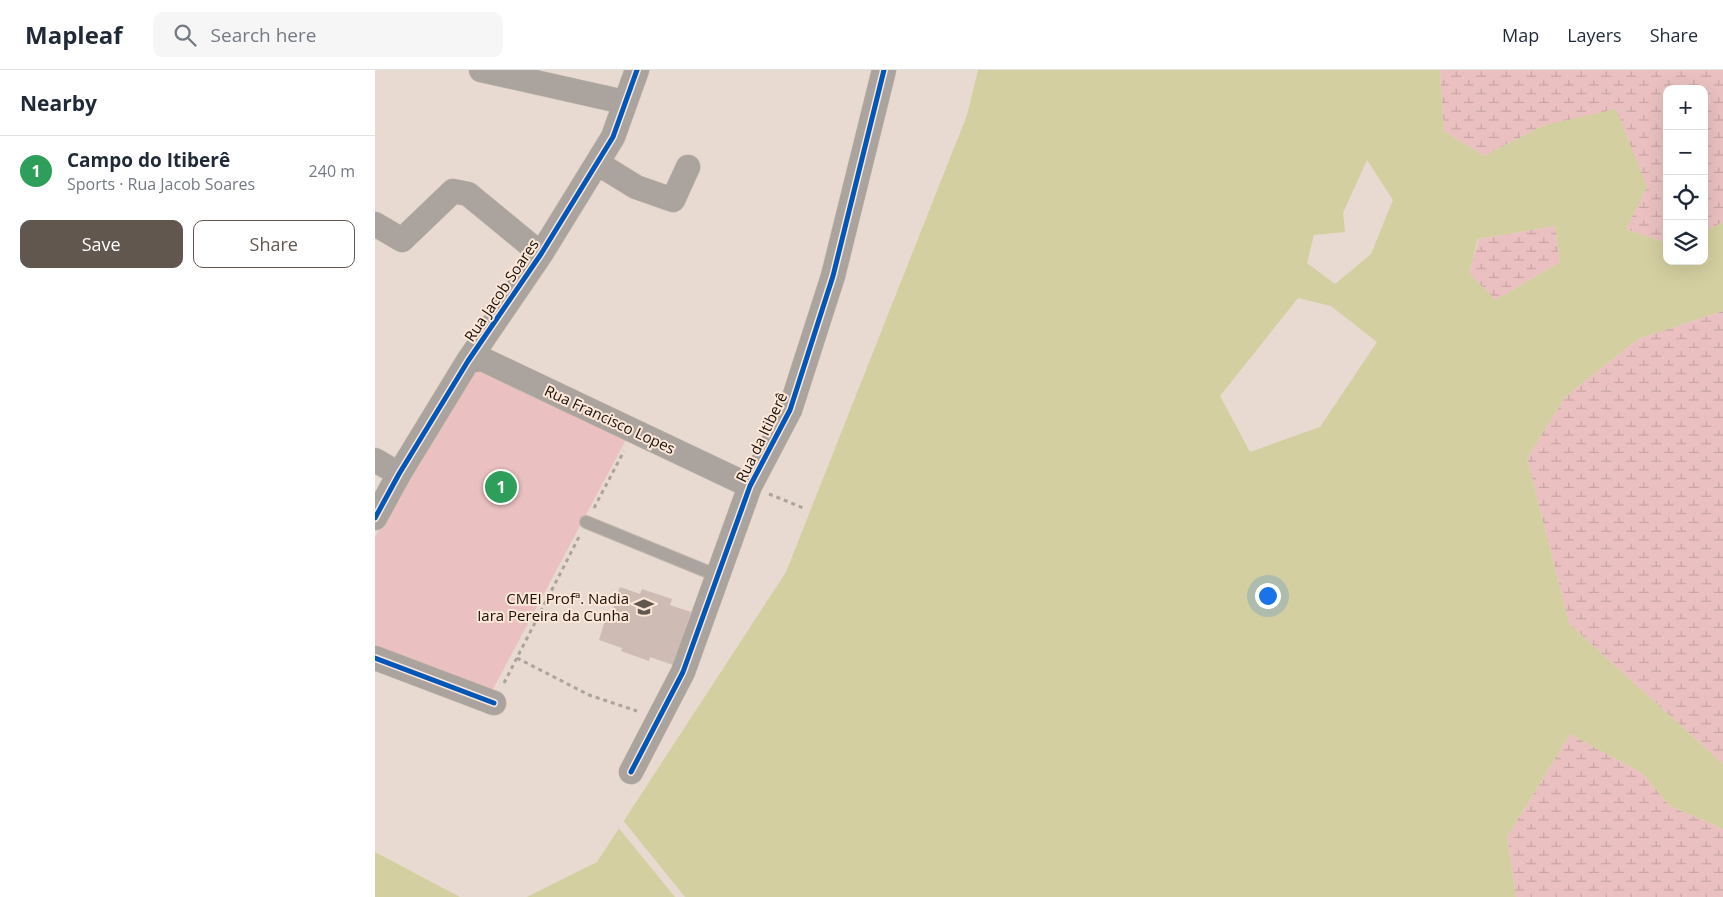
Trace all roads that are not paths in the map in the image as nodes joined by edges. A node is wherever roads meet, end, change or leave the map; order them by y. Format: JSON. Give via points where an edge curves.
{"nodes":[{"id":1,"x":481,"y":70,"type":"edge"},
{"id":2,"x":637,"y":70,"type":"edge"},
{"id":3,"x":883,"y":70,"type":"edge"},
{"id":4,"x":624,"y":102,"type":"junction"},
{"id":5,"x":597,"y":163,"type":"junction"},
{"id":6,"x":688,"y":167,"type":"dead end"},
{"id":7,"x":375,"y":224,"type":"edge"},
{"id":8,"x":541,"y":254,"type":"junction"},
{"id":9,"x":468,"y":361,"type":"junction"},
{"id":10,"x":375,"y":460,"type":"edge"},
{"id":11,"x":399,"y":474,"type":"junction"},
{"id":12,"x":750,"y":486,"type":"junction"},
{"id":13,"x":375,"y":518,"type":"edge"},
{"id":14,"x":586,"y":522,"type":"road end"},
{"id":15,"x":717,"y":576,"type":"junction"},
{"id":16,"x":375,"y":658,"type":"edge"},
{"id":17,"x":494,"y":703,"type":"road end"},
{"id":18,"x":631,"y":772,"type":"dead end"}],
"edges":[{"from":1,"to":4,"type":"street"},
{"from":2,"to":4,"type":"street","name":"Rua Jacob Soares"},
{"from":3,"to":12,"type":"street","name":"Rua da Itiberê","via":[[833,276],[790,410]]},
{"from":4,"to":5,"type":"street","name":"Rua Jacob Soares","via":[[613,137]]},
{"from":5,"to":6,"type":"street","via":[[636,187],[673,200]]},
{"from":5,"to":8,"type":"street","name":"Rua Jacob Soares"},
{"from":7,"to":8,"type":"street","via":[[402,240],[453,191],[468,194]]},
{"from":8,"to":9,"type":"street","name":"Rua Jacob Soares"},
{"from":9,"to":11,"type":"street","name":"Rua Jacob Soares"},
{"from":9,"to":12,"type":"street","name":"Rua Francisco Lopes","via":[[482,359]]},
{"from":10,"to":11,"type":"street"},
{"from":11,"to":13,"type":"street","name":"Rua Jacob Soares"},
{"from":12,"to":15,"type":"street","name":"Rua da Itiberê"},
{"from":14,"to":15,"type":"lane"},
{"from":15,"to":18,"type":"street","name":"Rua da Itiberê","via":[[683,672]]},
{"from":16,"to":17,"type":"street"}]}
